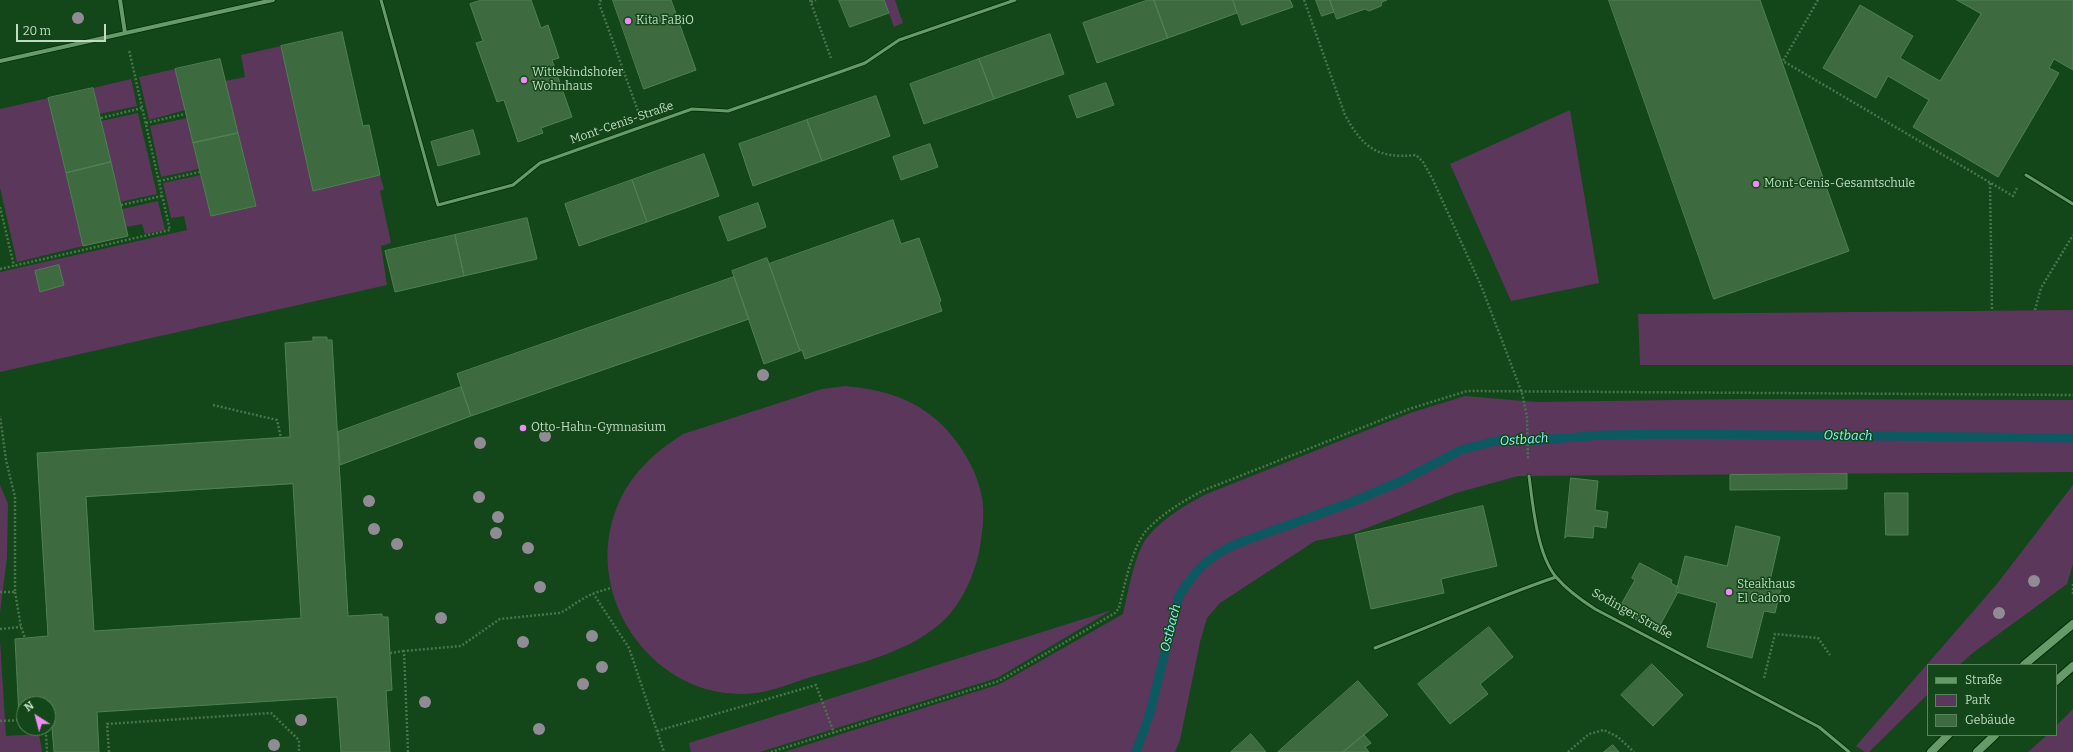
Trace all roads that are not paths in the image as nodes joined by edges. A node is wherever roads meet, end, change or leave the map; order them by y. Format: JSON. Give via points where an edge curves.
{"nodes":[{"id":1,"x":120,"y":0,"type":"edge"},
{"id":2,"x":273,"y":0,"type":"edge"},
{"id":3,"x":381,"y":0,"type":"edge"},
{"id":4,"x":1015,"y":0,"type":"edge"},
{"id":5,"x":125,"y":33,"type":"junction"},
{"id":6,"x":0,"y":61,"type":"edge"},
{"id":7,"x":2026,"y":175,"type":"dead end"},
{"id":8,"x":2073,"y":204,"type":"edge"},
{"id":9,"x":1529,"y":476,"type":"dead end"},
{"id":10,"x":1556,"y":577,"type":"junction"},
{"id":11,"x":2073,"y":624,"type":"edge"},
{"id":12,"x":1374,"y":648,"type":"dead end"},
{"id":13,"x":2025,"y":664,"type":"edge"},
{"id":14,"x":2073,"y":666,"type":"edge"},
{"id":15,"x":2057,"y":680,"type":"edge"},
{"id":16,"x":1947,"y":736,"type":"edge"},
{"id":17,"x":1994,"y":736,"type":"edge"},
{"id":18,"x":1848,"y":752,"type":"edge"},
{"id":19,"x":1931,"y":752,"type":"edge"},
{"id":20,"x":1977,"y":752,"type":"edge"}],
"edges":[{"from":1,"to":5,"type":"street"},
{"from":2,"to":5,"type":"street"},
{"from":3,"to":4,"type":"lane","name":"Mont-Cenis-Straße","via":[[438,205],[513,185],[540,163],[692,109],[728,111],[837,73],[865,63],[899,40]]},
{"from":5,"to":6,"type":"street"},
{"from":7,"to":8,"type":"lane"},
{"from":9,"to":10,"type":"lane","name":"Sodinger Straße","via":[[1536,525],[1545,554]]},
{"from":10,"to":12,"type":"lane"},
{"from":10,"to":18,"type":"lane","name":"Sodinger Straße","via":[[1573,594],[1595,609],[1819,727]]},
{"from":11,"to":13,"type":"main road"},
{"from":14,"to":15,"type":"main road"},
{"from":16,"to":19,"type":"main road"},
{"from":17,"to":20,"type":"main road"}]}
